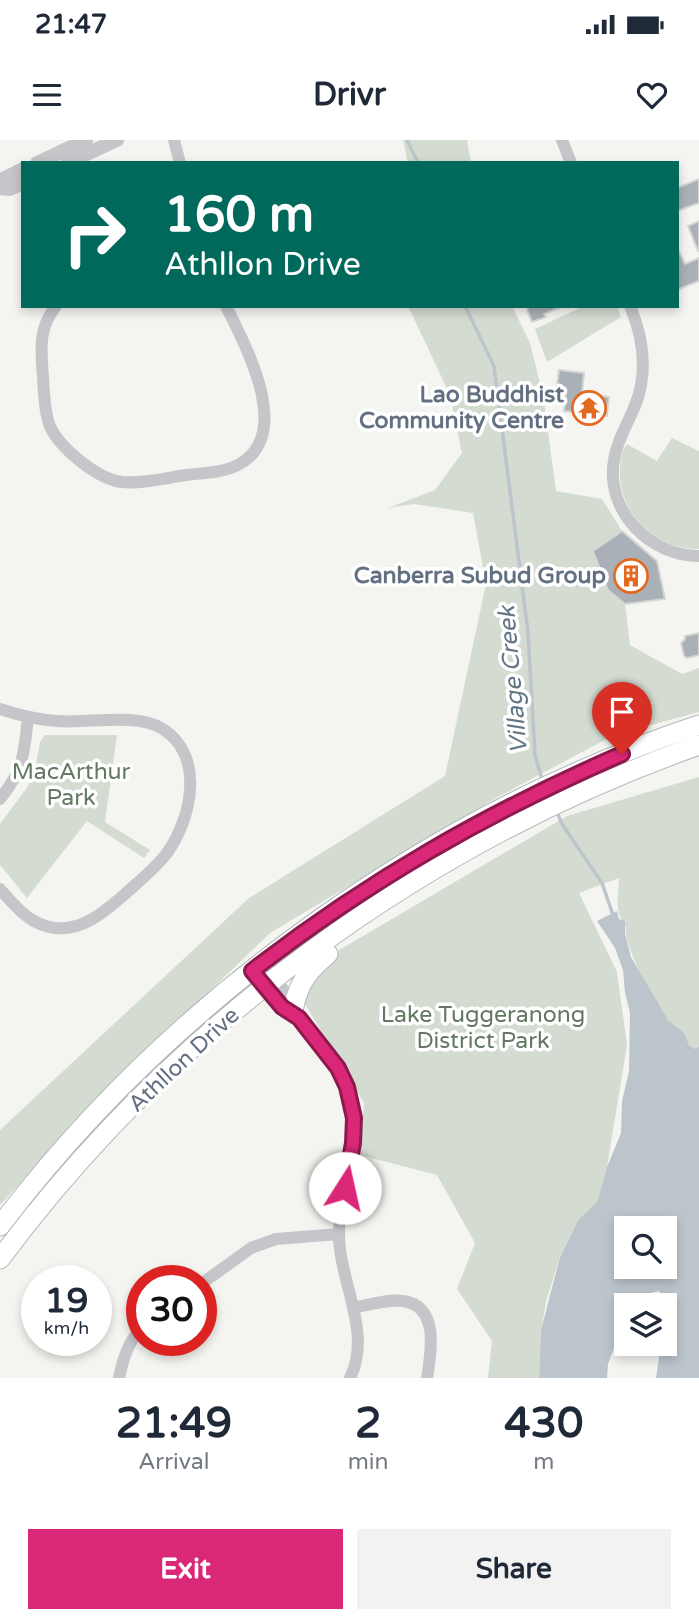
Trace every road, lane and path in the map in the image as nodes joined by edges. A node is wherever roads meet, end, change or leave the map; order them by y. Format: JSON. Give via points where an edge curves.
{"nodes":[{"id":1,"x":86,"y":140,"type":"edge"},
{"id":2,"x":117,"y":140,"type":"edge"},
{"id":3,"x":174,"y":140,"type":"edge"},
{"id":4,"x":562,"y":140,"type":"edge"},
{"id":5,"x":41,"y":161,"type":"edge"},
{"id":6,"x":71,"y":161,"type":"edge"},
{"id":7,"x":179,"y":161,"type":"edge"},
{"id":8,"x":570,"y":161,"type":"edge"},
{"id":9,"x":21,"y":171,"type":"edge"},
{"id":10,"x":21,"y":184,"type":"edge"},
{"id":11,"x":0,"y":186,"type":"edge"},
{"id":12,"x":54,"y":308,"type":"edge"},
{"id":13,"x":227,"y":308,"type":"edge"},
{"id":14,"x":631,"y":308,"type":"edge"},
{"id":15,"x":699,"y":556,"type":"edge"},
{"id":16,"x":0,"y":709,"type":"edge"},
{"id":17,"x":27,"y":717,"type":"junction"},
{"id":18,"x":699,"y":725,"type":"edge"},
{"id":19,"x":699,"y":745,"type":"edge"},
{"id":20,"x":0,"y":799,"type":"edge"},
{"id":21,"x":0,"y":889,"type":"edge"},
{"id":22,"x":358,"y":919,"type":"junction"},
{"id":23,"x":258,"y":967,"type":"junction"},
{"id":24,"x":270,"y":983,"type":"junction"},
{"id":25,"x":296,"y":1012,"type":"junction"},
{"id":26,"x":0,"y":1226,"type":"edge"},
{"id":27,"x":339,"y":1234,"type":"junction"},
{"id":28,"x":0,"y":1259,"type":"edge"},
{"id":29,"x":217,"y":1272,"type":"edge"},
{"id":30,"x":353,"y":1308,"type":"junction"},
{"id":31,"x":126,"y":1352,"type":"edge"},
{"id":32,"x":119,"y":1378,"type":"edge"},
{"id":33,"x":350,"y":1378,"type":"edge"},
{"id":34,"x":427,"y":1378,"type":"edge"}],
"edges":[{"from":1,"to":5,"type":"street"},
{"from":2,"to":6,"type":"street"},
{"from":3,"to":7,"type":"street"},
{"from":4,"to":8,"type":"street"},
{"from":9,"to":11,"type":"street","via":[[5,178]]},
{"from":10,"to":11,"type":"street","via":[[10,189]]},
{"from":12,"to":13,"type":"street","via":[[41,336],[50,424],[62,444],[91,469],[121,482],[138,482],[226,470],[243,462],[256,446],[262,431],[262,390]]},
{"from":14,"to":15,"type":"street","via":[[644,361],[638,400],[613,462],[618,500],[649,541],[680,555]]},
{"from":16,"to":17,"type":"street"},
{"from":17,"to":20,"type":"street","via":[[20,769]]},
{"from":17,"to":21,"type":"street","via":[[58,722],[131,720],[162,728],[187,758],[191,778],[188,805],[178,834],[155,867],[87,923],[72,928],[41,924],[22,913]]},
{"from":18,"to":23,"type":"main road","name":"Athllon Drive","via":[[557,782],[441,843],[315,923]]},
{"from":19,"to":22,"type":"main road","name":"Athllon Drive","via":[[536,815],[434,870]]},
{"from":22,"to":24,"type":"main road","name":"Athllon Drive"},
{"from":22,"to":25,"type":"main road","via":[[303,978]]},
{"from":23,"to":24,"type":"street"},
{"from":23,"to":26,"type":"main road","name":"Athllon Drive","via":[[112,1097]]},
{"from":24,"to":25,"type":"street"},
{"from":24,"to":28,"type":"main road","name":"Athllon Drive","via":[[174,1065],[98,1142]]},
{"from":25,"to":27,"type":"street","via":[[338,1068],[353,1107],[353,1143]]},
{"from":27,"to":29,"type":"street","via":[[276,1239],[251,1248]]},
{"from":27,"to":30,"type":"street"},
{"from":30,"to":33,"type":"street","via":[[358,1335]]},
{"from":30,"to":34,"type":"street","via":[[402,1301],[417,1308],[432,1335]]},
{"from":31,"to":32,"type":"street"}]}
